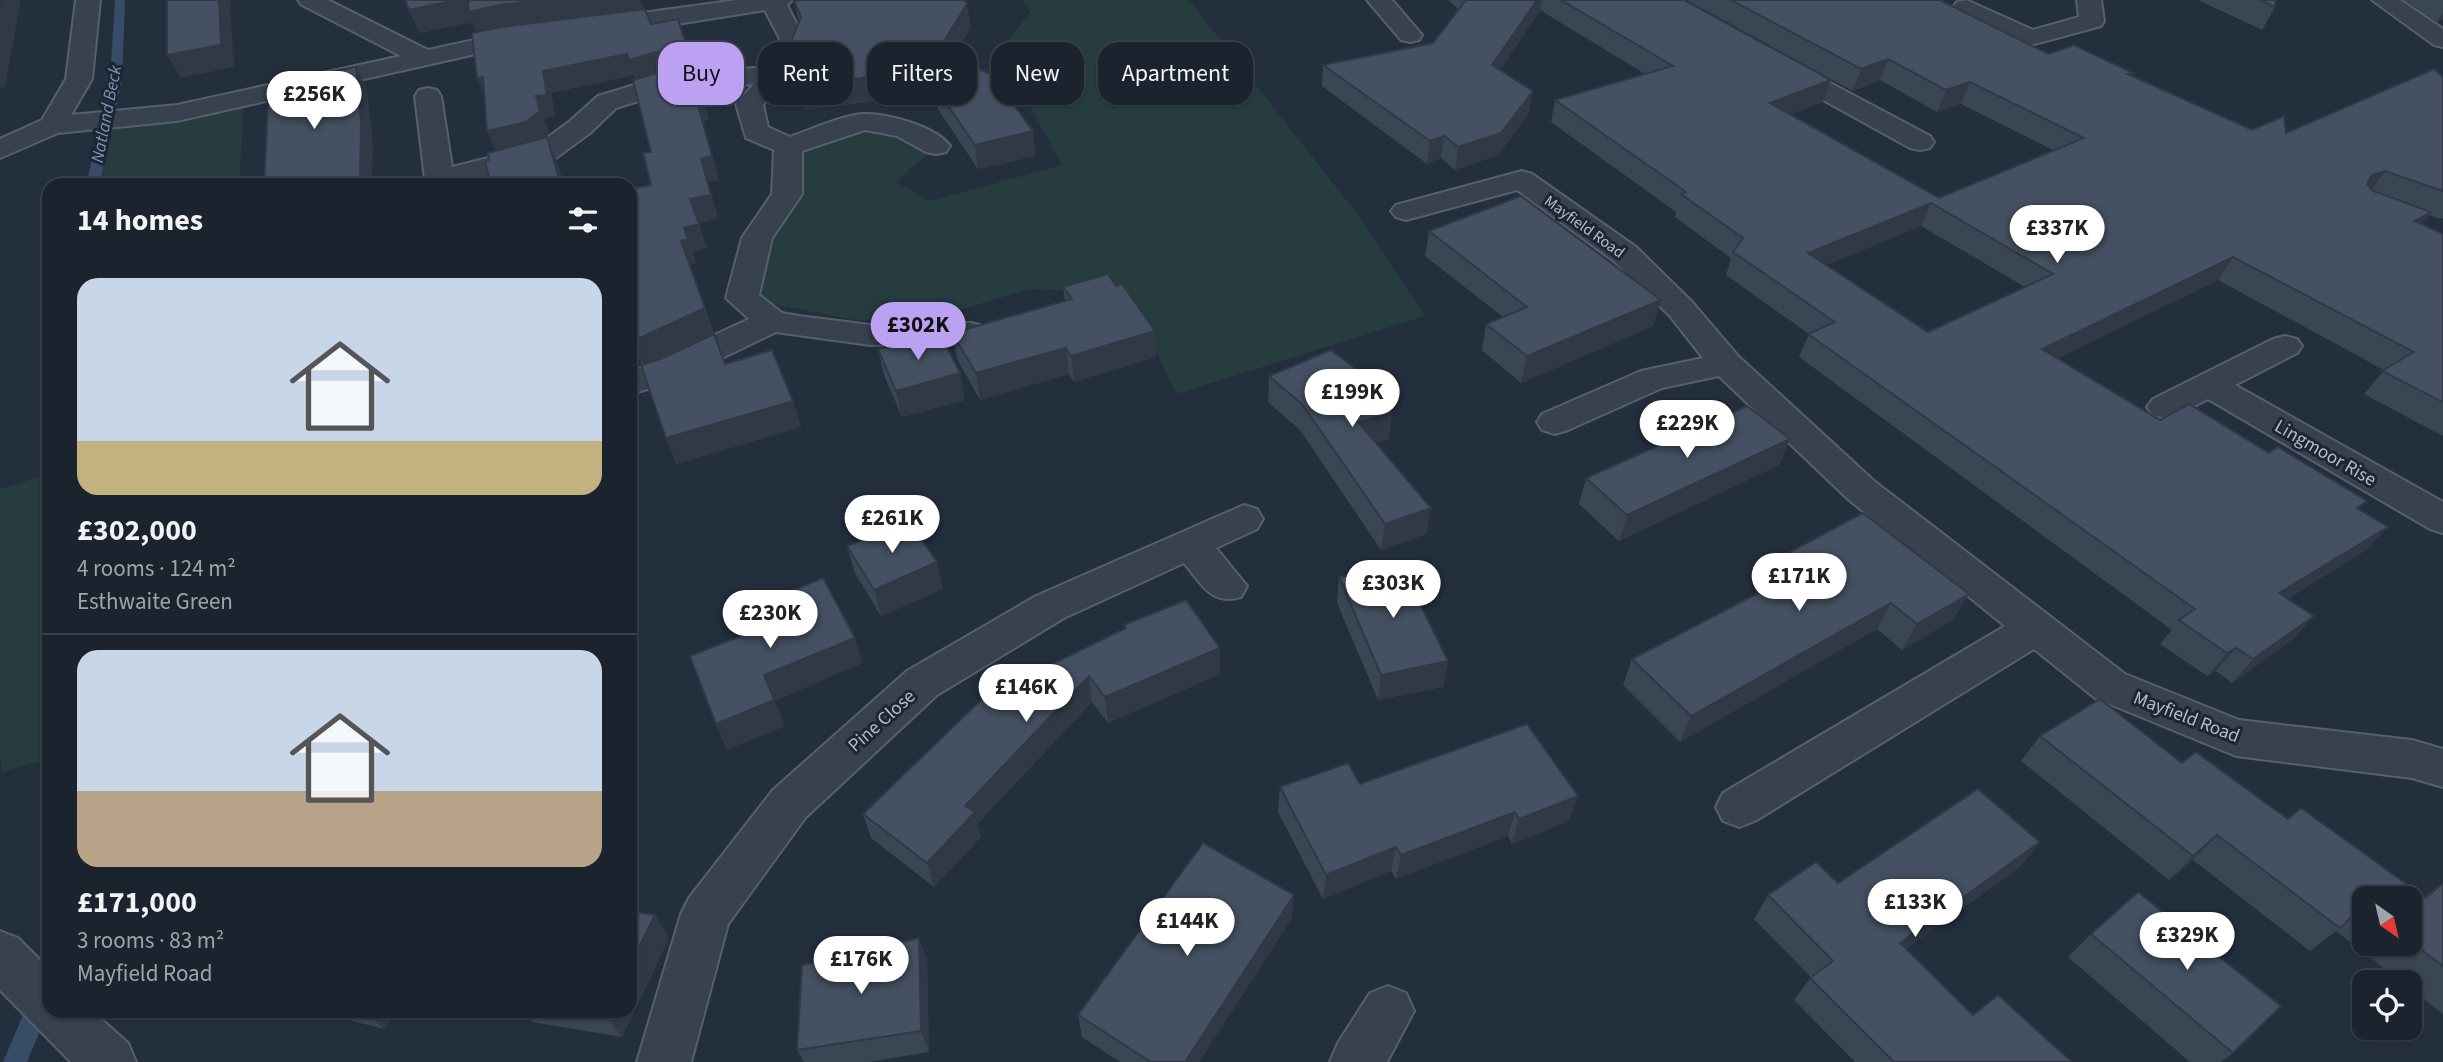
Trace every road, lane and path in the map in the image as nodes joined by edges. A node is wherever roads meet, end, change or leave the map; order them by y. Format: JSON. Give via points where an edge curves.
{"nodes":[{"id":1,"x":88,"y":0,"type":"edge"},
{"id":2,"x":310,"y":0,"type":"edge"},
{"id":3,"x":1378,"y":0,"type":"edge"},
{"id":4,"x":2089,"y":0,"type":"edge"},
{"id":5,"x":2384,"y":0,"type":"edge"},
{"id":6,"x":776,"y":1,"type":"edge"},
{"id":7,"x":1965,"y":6,"type":"dead end"},
{"id":8,"x":2440,"y":34,"type":"edge"},
{"id":9,"x":1410,"y":35,"type":"dead end"},
{"id":10,"x":791,"y":42,"type":"edge"},
{"id":11,"x":422,"y":57,"type":"junction"},
{"id":12,"x":1763,"y":57,"type":"edge"},
{"id":13,"x":758,"y":76,"type":"edge"},
{"id":14,"x":758,"y":95,"type":"edge"},
{"id":15,"x":428,"y":96,"type":"dead end"},
{"id":16,"x":52,"y":125,"type":"junction"},
{"id":17,"x":1920,"y":142,"type":"dead end"},
{"id":18,"x":788,"y":146,"type":"junction"},
{"id":19,"x":936,"y":146,"type":"dead end"},
{"id":20,"x":0,"y":150,"type":"edge"},
{"id":21,"x":437,"y":178,"type":"edge"},
{"id":22,"x":452,"y":178,"type":"edge"},
{"id":23,"x":1406,"y":211,"type":"dead end"},
{"id":24,"x":772,"y":321,"type":"junction"},
{"id":25,"x":971,"y":334,"type":"edge"},
{"id":26,"x":2285,"y":346,"type":"dead end"},
{"id":27,"x":1726,"y":363,"type":"junction"},
{"id":28,"x":637,"y":381,"type":"edge"},
{"id":29,"x":2209,"y":385,"type":"junction"},
{"id":30,"x":2165,"y":407,"type":"dead end"},
{"id":31,"x":1555,"y":422,"type":"dead end"},
{"id":32,"x":1244,"y":519,"type":"dead end"},
{"id":33,"x":2443,"y":519,"type":"edge"},
{"id":34,"x":1190,"y":544,"type":"junction"},
{"id":35,"x":1227,"y":586,"type":"dead end"},
{"id":36,"x":2035,"y":628,"type":"junction"},
{"id":37,"x":2443,"y":768,"type":"edge"},
{"id":38,"x":1740,"y":807,"type":"dead end"},
{"id":39,"x":1388,"y":1011,"type":"dead end"},
{"id":40,"x":664,"y":1062,"type":"edge"},
{"id":41,"x":1357,"y":1062,"type":"edge"}],
"edges":[{"from":1,"to":16,"type":"street","via":[[79,79]]},
{"from":2,"to":11,"type":"street"},
{"from":3,"to":9,"type":"street"},
{"from":4,"to":7,"type":"street","via":[[2092,21],[2031,38]]},
{"from":5,"to":8,"type":"street"},
{"from":6,"to":10,"type":"street"},
{"from":6,"to":11,"type":"street"},
{"from":11,"to":16,"type":"street","via":[[177,113]]},
{"from":12,"to":17,"type":"street"},
{"from":13,"to":22,"type":"street","via":[[671,82],[607,102],[546,152]]},
{"from":14,"to":18,"type":"street","via":[[749,104],[756,132]]},
{"from":15,"to":21,"type":"street"},
{"from":16,"to":20,"type":"street"},
{"from":18,"to":19,"type":"street","via":[[864,122],[905,129]]},
{"from":18,"to":24,"type":"street","via":[[787,194],[757,238],[742,298]]},
{"from":23,"to":27,"type":"street","name":"Mayfield Road","via":[[1522,180],[1625,254],[1681,309]]},
{"from":24,"to":25,"type":"street","via":[[870,335]]},
{"from":24,"to":28,"type":"street"},
{"from":26,"to":29,"type":"street"},
{"from":27,"to":31,"type":"street","via":[[1653,379]]},
{"from":27,"to":36,"type":"street","name":"Mayfield Road","via":[[1861,490]]},
{"from":29,"to":30,"type":"street"},
{"from":29,"to":33,"type":"street","name":"Lingmoor Rise"},
{"from":32,"to":34,"type":"street","name":"Pine Close"},
{"from":34,"to":35,"type":"street"},
{"from":34,"to":40,"type":"street","name":"Pine Close","via":[[1051,607],[922,683],[789,804],[706,914]]},
{"from":36,"to":37,"type":"street","name":"Mayfield Road","via":[[2110,686],[2236,738],[2412,759]]},
{"from":36,"to":38,"type":"street"},
{"from":39,"to":41,"type":"street"}]}
